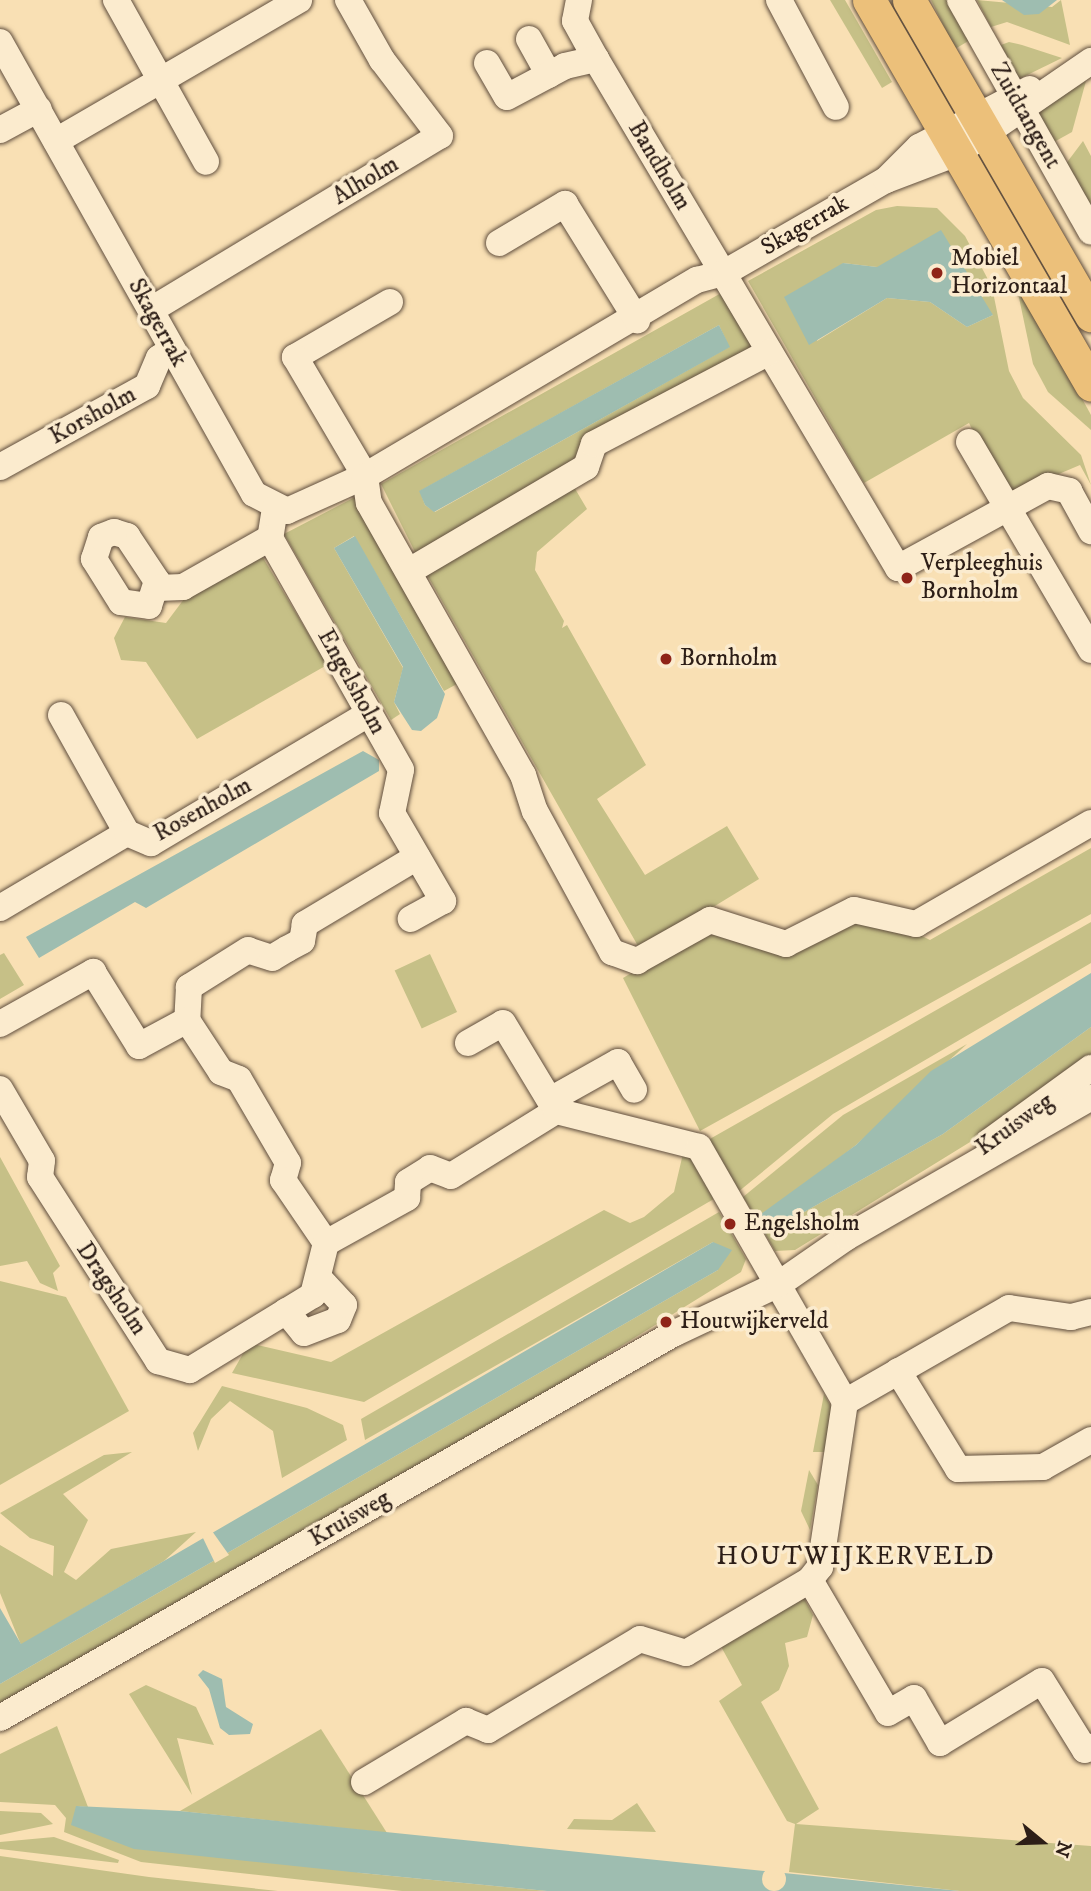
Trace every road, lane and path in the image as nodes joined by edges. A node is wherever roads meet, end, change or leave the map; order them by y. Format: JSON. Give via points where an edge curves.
{"nodes":[{"id":1,"x":116,"y":0,"type":"edge"},
{"id":2,"x":299,"y":0,"type":"edge"},
{"id":3,"x":348,"y":0,"type":"edge"},
{"id":4,"x":579,"y":0,"type":"edge"},
{"id":5,"x":779,"y":0,"type":"edge"},
{"id":6,"x":869,"y":0,"type":"edge"},
{"id":7,"x":909,"y":0,"type":"edge"},
{"id":8,"x":960,"y":0,"type":"edge"},
{"id":9,"x":529,"y":39,"type":"dead end"},
{"id":10,"x":0,"y":42,"type":"edge"},
{"id":11,"x":596,"y":59,"type":"junction"},
{"id":12,"x":1091,"y":61,"type":"edge"},
{"id":13,"x":488,"y":63,"type":"dead end"},
{"id":14,"x":550,"y":75,"type":"junction"},
{"id":15,"x":160,"y":80,"type":"junction"},
{"id":16,"x":1019,"y":105,"type":"junction"},
{"id":17,"x":836,"y":107,"type":"dead end"},
{"id":18,"x":39,"y":109,"type":"junction"},
{"id":19,"x":982,"y":126,"type":"junction"},
{"id":20,"x":0,"y":130,"type":"edge"},
{"id":21,"x":56,"y":141,"type":"junction"},
{"id":22,"x":952,"y":143,"type":"junction"},
{"id":23,"x":206,"y":162,"type":"dead end"},
{"id":24,"x":1091,"y":232,"type":"edge"},
{"id":25,"x":499,"y":243,"type":"dead end"},
{"id":26,"x":724,"y":272,"type":"junction"},
{"id":27,"x":390,"y":302,"type":"dead end"},
{"id":28,"x":151,"y":310,"type":"junction"},
{"id":29,"x":1091,"y":315,"type":"edge"},
{"id":30,"x":637,"y":320,"type":"junction"},
{"id":31,"x":171,"y":350,"type":"junction"},
{"id":32,"x":769,"y":352,"type":"junction"},
{"id":33,"x":1091,"y":384,"type":"edge"},
{"id":34,"x":969,"y":442,"type":"dead end"},
{"id":35,"x":0,"y":467,"type":"edge"},
{"id":36,"x":365,"y":476,"type":"junction"},
{"id":37,"x":275,"y":508,"type":"junction"},
{"id":38,"x":1006,"y":509,"type":"junction"},
{"id":39,"x":1091,"y":531,"type":"edge"},
{"id":40,"x":270,"y":538,"type":"junction"},
{"id":41,"x":411,"y":570,"type":"junction"},
{"id":42,"x":157,"y":588,"type":"dead end"},
{"id":43,"x":1088,"y":640,"type":"edge"},
{"id":44,"x":368,"y":714,"type":"junction"},
{"id":45,"x":61,"y":715,"type":"dead end"},
{"id":46,"x":1091,"y":823,"type":"edge"},
{"id":47,"x":127,"y":833,"type":"junction"},
{"id":48,"x":417,"y":857,"type":"junction"},
{"id":49,"x":0,"y":908,"type":"edge"},
{"id":50,"x":411,"y":919,"type":"dead end"},
{"id":51,"x":187,"y":1020,"type":"junction"},
{"id":52,"x":0,"y":1024,"type":"edge"},
{"id":53,"x":468,"y":1043,"type":"dead end"},
{"id":54,"x":1091,"y":1068,"type":"edge"},
{"id":55,"x":0,"y":1089,"type":"edge"},
{"id":56,"x":634,"y":1090,"type":"dead end"},
{"id":57,"x":1091,"y":1097,"type":"edge"},
{"id":58,"x":553,"y":1106,"type":"junction"},
{"id":59,"x":940,"y":1184,"type":"junction"},
{"id":60,"x":326,"y":1243,"type":"junction"},
{"id":61,"x":318,"y":1277,"type":"junction"},
{"id":62,"x":775,"y":1278,"type":"junction"},
{"id":63,"x":286,"y":1311,"type":"junction"},
{"id":64,"x":1091,"y":1312,"type":"edge"},
{"id":65,"x":898,"y":1371,"type":"junction"},
{"id":66,"x":845,"y":1402,"type":"junction"},
{"id":67,"x":1091,"y":1440,"type":"edge"},
{"id":68,"x":810,"y":1580,"type":"junction"},
{"id":69,"x":0,"y":1718,"type":"edge"},
{"id":70,"x":1091,"y":1747,"type":"edge"},
{"id":71,"x":365,"y":1782,"type":"dead end"}],
"edges":[{"from":1,"to":15,"type":"street"},
{"from":2,"to":15,"type":"street"},
{"from":3,"to":28,"type":"street","name":"Alholm","via":[[382,60],[440,136]]},
{"from":4,"to":11,"type":"street","name":"Bandholm","via":[[575,21]]},
{"from":5,"to":17,"type":"street"},
{"from":6,"to":22,"type":"main road"},
{"from":7,"to":19,"type":"main road"},
{"from":8,"to":16,"type":"street","name":"Zuidtangent"},
{"from":9,"to":14,"type":"street"},
{"from":10,"to":18,"type":"street","name":"Skagerrak"},
{"from":11,"to":14,"type":"street"},
{"from":11,"to":26,"type":"street","name":"Bandholm"},
{"from":12,"to":16,"type":"street","name":"Skagerrak"},
{"from":13,"to":14,"type":"street","via":[[508,97]]},
{"from":15,"to":21,"type":"street"},
{"from":15,"to":23,"type":"street"},
{"from":16,"to":19,"type":"street","name":"Skagerrak"},
{"from":16,"to":24,"type":"street","name":"Zuidtangent"},
{"from":18,"to":20,"type":"street"},
{"from":18,"to":21,"type":"street","name":"Skagerrak"},
{"from":19,"to":22,"type":"street","name":"Skagerrak"},
{"from":19,"to":29,"type":"main road"},
{"from":21,"to":28,"type":"street","name":"Skagerrak"},
{"from":22,"to":26,"type":"street","name":"Skagerrak","via":[[892,168],[886,180]]},
{"from":22,"to":33,"type":"main road"},
{"from":25,"to":30,"type":"street","via":[[565,204]]},
{"from":26,"to":30,"type":"street","name":"Skagerrak","via":[[697,280]]},
{"from":26,"to":32,"type":"street"},
{"from":27,"to":36,"type":"street","via":[[295,357]]},
{"from":28,"to":31,"type":"street","name":"Skagerrak"},
{"from":30,"to":36,"type":"street","name":"Skagerrak"},
{"from":31,"to":35,"type":"street","name":"Korsholm","via":[[159,358],[147,386]]},
{"from":31,"to":37,"type":"street","name":"Skagerrak","via":[[254,494]]},
{"from":32,"to":38,"type":"street","via":[[898,568]]},
{"from":32,"to":41,"type":"street","via":[[594,444],[586,467]]},
{"from":34,"to":38,"type":"street"},
{"from":36,"to":37,"type":"street","name":"Skagerrak","via":[[304,508]]},
{"from":36,"to":41,"type":"street","via":[[369,503]]},
{"from":37,"to":40,"type":"street"},
{"from":38,"to":39,"type":"street","via":[[1058,484],[1069,491]]},
{"from":38,"to":43,"type":"street"},
{"from":40,"to":42,"type":"street","via":[[183,587]]},
{"from":40,"to":44,"type":"street","name":"Engelsholm"},
{"from":41,"to":46,"type":"street","via":[[612,952],[637,961],[710,920],[786,944],[854,910],[916,924]]},
{"from":44,"to":47,"type":"street","name":"Rosenholm","via":[[151,843]]},
{"from":44,"to":48,"type":"street","name":"Engelsholm","via":[[401,770],[392,813]]},
{"from":45,"to":47,"type":"street"},
{"from":47,"to":49,"type":"street","name":"Rosenholm"},
{"from":48,"to":50,"type":"street","name":"Engelsholm","via":[[443,901]]},
{"from":48,"to":51,"type":"street","via":[[305,924],[302,941],[272,958],[248,950],[189,986]]},
{"from":51,"to":52,"type":"street","via":[[139,1046],[93,972]]},
{"from":51,"to":60,"type":"street","via":[[221,1072],[240,1079],[288,1163],[284,1180]]},
{"from":53,"to":58,"type":"street","via":[[503,1023]]},
{"from":54,"to":59,"type":"street","name":"Kruisweg"},
{"from":55,"to":63,"type":"street","name":"Dragsholm","via":[[41,1161],[40,1177],[158,1361],[190,1370]]},
{"from":56,"to":58,"type":"street","via":[[618,1062]]},
{"from":57,"to":59,"type":"street","name":"Kruisweg"},
{"from":58,"to":60,"type":"street","via":[[451,1176],[430,1168],[408,1182],[407,1198]]},
{"from":58,"to":62,"type":"street","via":[[699,1147]]},
{"from":59,"to":62,"type":"street","name":"Kruisweg"},
{"from":60,"to":61,"type":"street","name":"Dragsholm"},
{"from":61,"to":63,"type":"street","name":"Dragsholm","via":[[313,1295]]},
{"from":61,"to":63,"type":"street","via":[[344,1305],[338,1320],[304,1333]]},
{"from":62,"to":66,"type":"street"},
{"from":62,"to":69,"type":"street","name":"Kruisweg"},
{"from":64,"to":65,"type":"street","via":[[1071,1317],[1009,1308]]},
{"from":65,"to":66,"type":"street"},
{"from":65,"to":67,"type":"street","via":[[958,1469],[1043,1467]]},
{"from":66,"to":68,"type":"street","via":[[820,1567]]},
{"from":68,"to":70,"type":"street","via":[[888,1713],[914,1698],[940,1743],[1042,1681],[1085,1750]]},
{"from":68,"to":71,"type":"street","via":[[686,1653],[640,1639],[488,1730],[466,1721]]}]}
